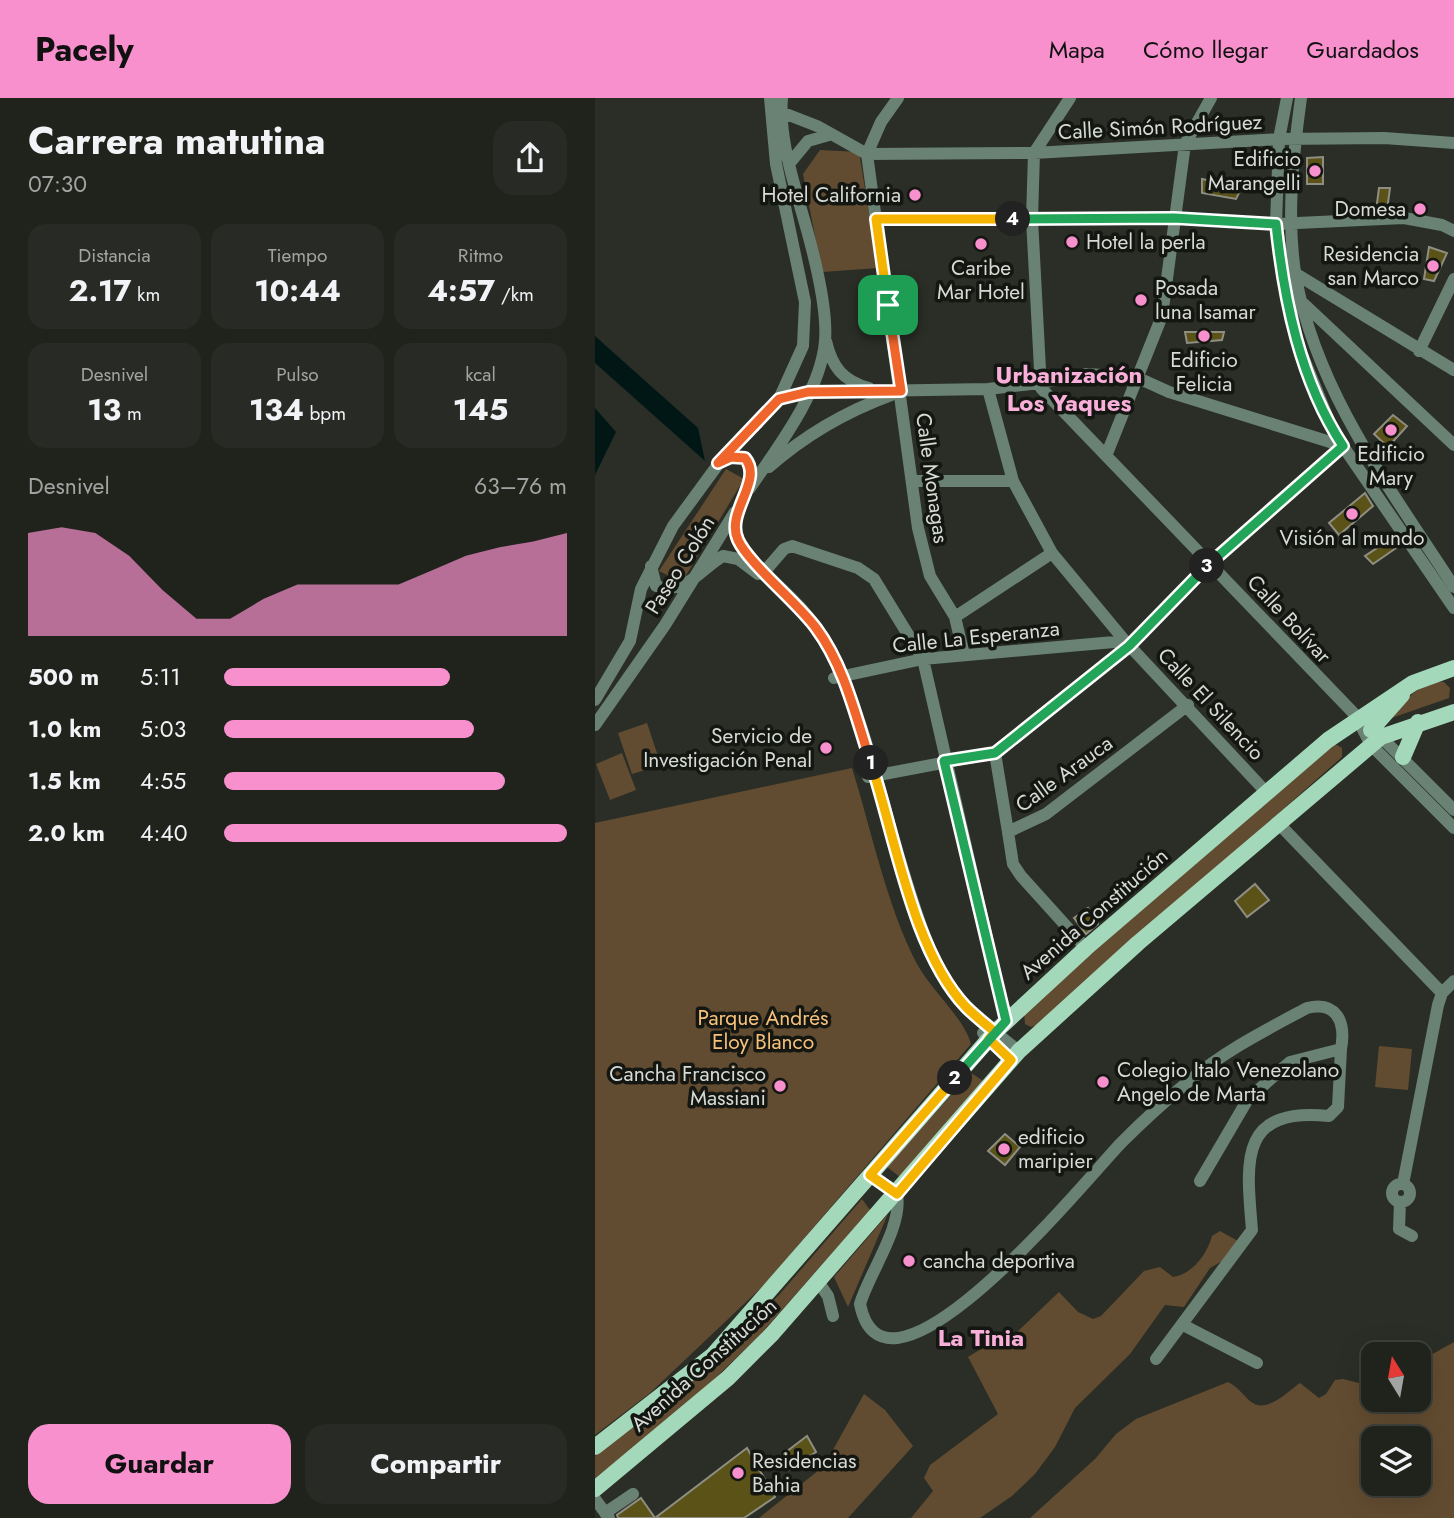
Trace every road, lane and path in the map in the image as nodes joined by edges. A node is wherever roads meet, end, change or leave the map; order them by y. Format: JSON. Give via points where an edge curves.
{"nodes":[{"id":1,"x":770,"y":98,"type":"edge"},
{"id":2,"x":782,"y":98,"type":"edge"},
{"id":3,"x":898,"y":98,"type":"edge"},
{"id":4,"x":1070,"y":98,"type":"edge"},
{"id":5,"x":1211,"y":98,"type":"edge"},
{"id":6,"x":1287,"y":98,"type":"edge"},
{"id":7,"x":1301,"y":98,"type":"edge"},
{"id":8,"x":781,"y":112,"type":"junction"},
{"id":9,"x":829,"y":135,"type":"junction"},
{"id":10,"x":1279,"y":139,"type":"junction"},
{"id":11,"x":1297,"y":139,"type":"junction"},
{"id":12,"x":1454,"y":143,"type":"edge"},
{"id":13,"x":1185,"y":144,"type":"junction"},
{"id":14,"x":1034,"y":153,"type":"junction"},
{"id":15,"x":867,"y":154,"type":"junction"},
{"id":16,"x":789,"y":164,"type":"junction"},
{"id":17,"x":1174,"y":218,"type":"junction"},
{"id":18,"x":876,"y":219,"type":"junction"},
{"id":19,"x":1032,"y":219,"type":"junction"},
{"id":20,"x":1293,"y":223,"type":"junction"},
{"id":21,"x":1276,"y":224,"type":"junction"},
{"id":22,"x":1454,"y":231,"type":"edge"},
{"id":23,"x":1296,"y":274,"type":"junction"},
{"id":24,"x":1454,"y":279,"type":"edge"},
{"id":25,"x":1321,"y":290,"type":"junction"},
{"id":26,"x":1299,"y":307,"type":"junction"},
{"id":27,"x":825,"y":339,"type":"junction"},
{"id":28,"x":1419,"y":351,"type":"junction"},
{"id":29,"x":1454,"y":370,"type":"edge"},
{"id":30,"x":1136,"y":377,"type":"junction"},
{"id":31,"x":1040,"y":383,"type":"junction"},
{"id":32,"x":988,"y":389,"type":"junction"},
{"id":33,"x":901,"y":391,"type":"junction"},
{"id":34,"x":808,"y":392,"type":"junction"},
{"id":35,"x":779,"y":399,"type":"junction"},
{"id":36,"x":1347,"y":416,"type":"junction"},
{"id":37,"x":1454,"y":444,"type":"edge"},
{"id":38,"x":1343,"y":446,"type":"junction"},
{"id":39,"x":1105,"y":456,"type":"junction"},
{"id":40,"x":718,"y":463,"type":"junction"},
{"id":41,"x":757,"y":478,"type":"junction"},
{"id":42,"x":913,"y":481,"type":"junction"},
{"id":43,"x":1013,"y":481,"type":"junction"},
{"id":44,"x":738,"y":507,"type":"junction"},
{"id":45,"x":1052,"y":553,"type":"junction"},
{"id":46,"x":1210,"y":563,"type":"junction"},
{"id":47,"x":651,"y":566,"type":"junction"},
{"id":48,"x":765,"y":571,"type":"junction"},
{"id":49,"x":692,"y":583,"type":"junction"},
{"id":50,"x":1454,"y":587,"type":"edge"},
{"id":51,"x":1454,"y":608,"type":"edge"},
{"id":52,"x":955,"y":617,"type":"junction"},
{"id":53,"x":1127,"y":643,"type":"junction"},
{"id":54,"x":964,"y":655,"type":"junction"},
{"id":55,"x":923,"y":659,"type":"junction"},
{"id":56,"x":1454,"y":668,"type":"edge"},
{"id":57,"x":838,"y":676,"type":"junction"},
{"id":58,"x":1421,"y":679,"type":"junction"},
{"id":59,"x":1454,"y":684,"type":"edge"},
{"id":60,"x":595,"y":700,"type":"edge"},
{"id":61,"x":1454,"y":701,"type":"edge"},
{"id":62,"x":1188,"y":705,"type":"junction"},
{"id":63,"x":1454,"y":712,"type":"edge"},
{"id":64,"x":1357,"y":719,"type":"junction"},
{"id":65,"x":1421,"y":721,"type":"junction"},
{"id":66,"x":595,"y":725,"type":"edge"},
{"id":67,"x":1375,"y":737,"type":"junction"},
{"id":68,"x":995,"y":753,"type":"junction"},
{"id":69,"x":1403,"y":757,"type":"junction"},
{"id":70,"x":944,"y":761,"type":"junction"},
{"id":71,"x":871,"y":776,"type":"junction"},
{"id":72,"x":1268,"y":793,"type":"junction"},
{"id":73,"x":1454,"y":810,"type":"edge"},
{"id":74,"x":1279,"y":824,"type":"junction"},
{"id":75,"x":1454,"y":828,"type":"edge"},
{"id":76,"x":1008,"y":832,"type":"junction"},
{"id":77,"x":1086,"y":948,"type":"junction"},
{"id":78,"x":1454,"y":981,"type":"edge"},
{"id":79,"x":1442,"y":993,"type":"junction"},
{"id":80,"x":997,"y":1030,"type":"junction"},
{"id":81,"x":1341,"y":1049,"type":"junction"},
{"id":82,"x":1015,"y":1056,"type":"junction"},
{"id":83,"x":870,"y":1175,"type":"junction"},
{"id":84,"x":1200,"y":1181,"type":"dead end"},
{"id":85,"x":897,"y":1194,"type":"junction"},
{"id":86,"x":1412,"y":1236,"type":"dead end"},
{"id":87,"x":820,"y":1283,"type":"junction"},
{"id":88,"x":833,"y":1315,"type":"dead end"},
{"id":89,"x":1182,"y":1325,"type":"junction"},
{"id":90,"x":1156,"y":1359,"type":"dead end"},
{"id":91,"x":1257,"y":1363,"type":"dead end"},
{"id":92,"x":595,"y":1447,"type":"edge"},
{"id":93,"x":595,"y":1489,"type":"edge"},
{"id":94,"x":633,"y":1494,"type":"dead end"},
{"id":95,"x":595,"y":1499,"type":"edge"},
{"id":96,"x":607,"y":1515,"type":"edge"}],
"edges":[{"from":1,"to":35,"type":"street","name":"Paseo Colón","via":[[776,164],[806,312],[800,355]]},
{"from":2,"to":8,"type":"street","name":"Paseo Colón"},
{"from":3,"to":15,"type":"street"},
{"from":4,"to":14,"type":"street"},
{"from":5,"to":13,"type":"street"},
{"from":6,"to":10,"type":"street"},
{"from":7,"to":11,"type":"street"},
{"from":8,"to":9,"type":"street"},
{"from":8,"to":16,"type":"street","name":"Paseo Colón"},
{"from":9,"to":15,"type":"street"},
{"from":9,"to":16,"type":"street","via":[[808,141]]},
{"from":10,"to":11,"type":"street","name":"Calle Simón Rodríguez"},
{"from":10,"to":13,"type":"street","name":"Calle Simón Rodríguez"},
{"from":10,"to":21,"type":"street"},
{"from":11,"to":12,"type":"street","name":"Calle Simón Rodríguez"},
{"from":11,"to":20,"type":"street"},
{"from":13,"to":14,"type":"street","name":"Calle Simón Rodríguez"},
{"from":13,"to":17,"type":"street"},
{"from":14,"to":15,"type":"street","name":"Calle Simón Rodríguez"},
{"from":14,"to":19,"type":"street"},
{"from":15,"to":18,"type":"street","name":"Calle Monagas"},
{"from":16,"to":27,"type":"street","name":"Paseo Colón","via":[[814,250]]},
{"from":17,"to":19,"type":"street"},
{"from":17,"to":21,"type":"street"},
{"from":17,"to":30,"type":"street","via":[[1162,316]]},
{"from":18,"to":19,"type":"street"},
{"from":18,"to":33,"type":"street","name":"Calle Monagas"},
{"from":19,"to":31,"type":"street"},
{"from":20,"to":21,"type":"street"},
{"from":20,"to":22,"type":"street","via":[[1404,218]]},
{"from":20,"to":23,"type":"street"},
{"from":21,"to":26,"type":"street"},
{"from":23,"to":25,"type":"street"},
{"from":23,"to":26,"type":"street"},
{"from":24,"to":28,"type":"street"},
{"from":25,"to":26,"type":"street"},
{"from":25,"to":28,"type":"street"},
{"from":26,"to":36,"type":"street"},
{"from":26,"to":37,"type":"street"},
{"from":26,"to":38,"type":"street","via":[[1307,373]]},
{"from":27,"to":33,"type":"street","via":[[835,366],[848,380],[873,389]]},
{"from":27,"to":34,"type":"street","name":"Paseo Colón"},
{"from":28,"to":29,"type":"street"},
{"from":30,"to":31,"type":"street","via":[[1087,374]]},
{"from":30,"to":38,"type":"street","via":[[1169,392]]},
{"from":30,"to":39,"type":"street"},
{"from":31,"to":32,"type":"street"},
{"from":31,"to":39,"type":"street","name":"Calle Bolívar","via":[[1043,393]]},
{"from":32,"to":33,"type":"street"},
{"from":32,"to":43,"type":"street","name":"Calle El Silencio"},
{"from":33,"to":34,"type":"street"},
{"from":33,"to":41,"type":"street","via":[[827,424],[794,445]]},
{"from":33,"to":42,"type":"street","name":"Calle Monagas"},
{"from":34,"to":35,"type":"street"},
{"from":34,"to":41,"type":"street","name":"Paseo Colón"},
{"from":35,"to":40,"type":"street","name":"Paseo Colón"},
{"from":36,"to":38,"type":"street"},
{"from":36,"to":50,"type":"street"},
{"from":38,"to":46,"type":"street"},
{"from":38,"to":51,"type":"street"},
{"from":39,"to":46,"type":"street","name":"Calle Bolívar"},
{"from":40,"to":44,"type":"street","via":[[737,456],[750,463],[750,477]]},
{"from":40,"to":47,"type":"street","name":"Paseo Colón"},
{"from":41,"to":44,"type":"street","name":"Paseo Colón"},
{"from":42,"to":43,"type":"street"},
{"from":42,"to":52,"type":"street","name":"Calle Monagas","via":[[926,565]]},
{"from":43,"to":45,"type":"street","name":"Calle El Silencio"},
{"from":44,"to":48,"type":"street","via":[[735,527],[739,541]]},
{"from":44,"to":49,"type":"street","name":"Paseo Colón"},
{"from":45,"to":52,"type":"street"},
{"from":45,"to":53,"type":"street","name":"Calle El Silencio"},
{"from":46,"to":53,"type":"street"},
{"from":46,"to":64,"type":"street","name":"Calle Bolívar"},
{"from":47,"to":49,"type":"street","via":[[656,586],[670,590]]},
{"from":47,"to":60,"type":"street","name":"Paseo Colón","via":[[630,641]]},
{"from":48,"to":55,"type":"street","via":[[792,546],[858,568],[874,579]]},
{"from":48,"to":57,"type":"street","via":[[818,631]]},
{"from":49,"to":57,"type":"street","via":[[723,556],[738,559],[753,569],[810,634]]},
{"from":49,"to":66,"type":"street","name":"Paseo Colón"},
{"from":52,"to":54,"type":"street","name":"Calle Monagas"},
{"from":53,"to":54,"type":"street","name":"Calle La Esperanza"},
{"from":53,"to":62,"type":"street","name":"Calle El Silencio"},
{"from":53,"to":68,"type":"street"},
{"from":54,"to":55,"type":"street","name":"Calle La Esperanza"},
{"from":55,"to":57,"type":"street","name":"Calle La Esperanza"},
{"from":55,"to":70,"type":"street"},
{"from":56,"to":58,"type":"main road","name":"Avenida Constitución"},
{"from":57,"to":71,"type":"street"},
{"from":58,"to":59,"type":"main road"},
{"from":58,"to":64,"type":"main road","name":"Avenida Constitución"},
{"from":58,"to":67,"type":"main road"},
{"from":61,"to":65,"type":"main road"},
{"from":62,"to":72,"type":"street","name":"Calle El Silencio"},
{"from":62,"to":76,"type":"street","name":"Calle Arauca","via":[[1046,814]]},
{"from":63,"to":65,"type":"main road","name":"Avenida Constitución"},
{"from":64,"to":67,"type":"street","name":"Calle Bolívar"},
{"from":64,"to":72,"type":"main road","name":"Avenida Constitución"},
{"from":65,"to":67,"type":"main road","name":"Avenida Constitución"},
{"from":65,"to":69,"type":"main road"},
{"from":67,"to":69,"type":"street"},
{"from":67,"to":74,"type":"main road","name":"Avenida Constitución"},
{"from":67,"to":75,"type":"street"},
{"from":68,"to":70,"type":"street"},
{"from":68,"to":76,"type":"street"},
{"from":69,"to":73,"type":"street"},
{"from":70,"to":71,"type":"street"},
{"from":70,"to":80,"type":"street"},
{"from":71,"to":80,"type":"street","via":[[900,871],[946,979],[965,1006]]},
{"from":72,"to":77,"type":"main road","name":"Avenida Constitución"},
{"from":74,"to":79,"type":"street"},
{"from":74,"to":82,"type":"main road","name":"Avenida Constitución","via":[[1137,943]]},
{"from":76,"to":77,"type":"street","name":"Calle Arauca","via":[[1013,864],[1021,876]]},
{"from":77,"to":80,"type":"main road","name":"Avenida Constitución"},
{"from":78,"to":79,"type":"street"},
{"from":79,"to":86,"type":"street","via":[[1403,1184],[1392,1191],[1400,1202],[1399,1229]]},
{"from":80,"to":82,"type":"street"},
{"from":80,"to":83,"type":"main road","name":"Avenida Constitución"},
{"from":81,"to":84,"type":"street","via":[[1290,1062],[1248,1099]]},
{"from":81,"to":85,"type":"street","via":[[1340,1017],[1317,1006],[1226,1054],[1122,1142],[973,1298],[933,1326],[898,1338],[868,1325],[860,1304],[893,1225]]},
{"from":81,"to":89,"type":"street","via":[[1335,1113],[1290,1115],[1262,1131],[1247,1173],[1252,1230]]},
{"from":82,"to":85,"type":"main road","name":"Avenida Constitución"},
{"from":83,"to":85,"type":"street"},
{"from":83,"to":92,"type":"main road","name":"Avenida Constitución","via":[[713,1355]]},
{"from":85,"to":87,"type":"main road","name":"Avenida Constitución"},
{"from":87,"to":88,"type":"street"},
{"from":87,"to":93,"type":"main road","name":"Avenida Constitución","via":[[728,1378]]},
{"from":89,"to":90,"type":"street"},
{"from":89,"to":91,"type":"street"},
{"from":94,"to":96,"type":"street"},
{"from":95,"to":96,"type":"street"}]}
